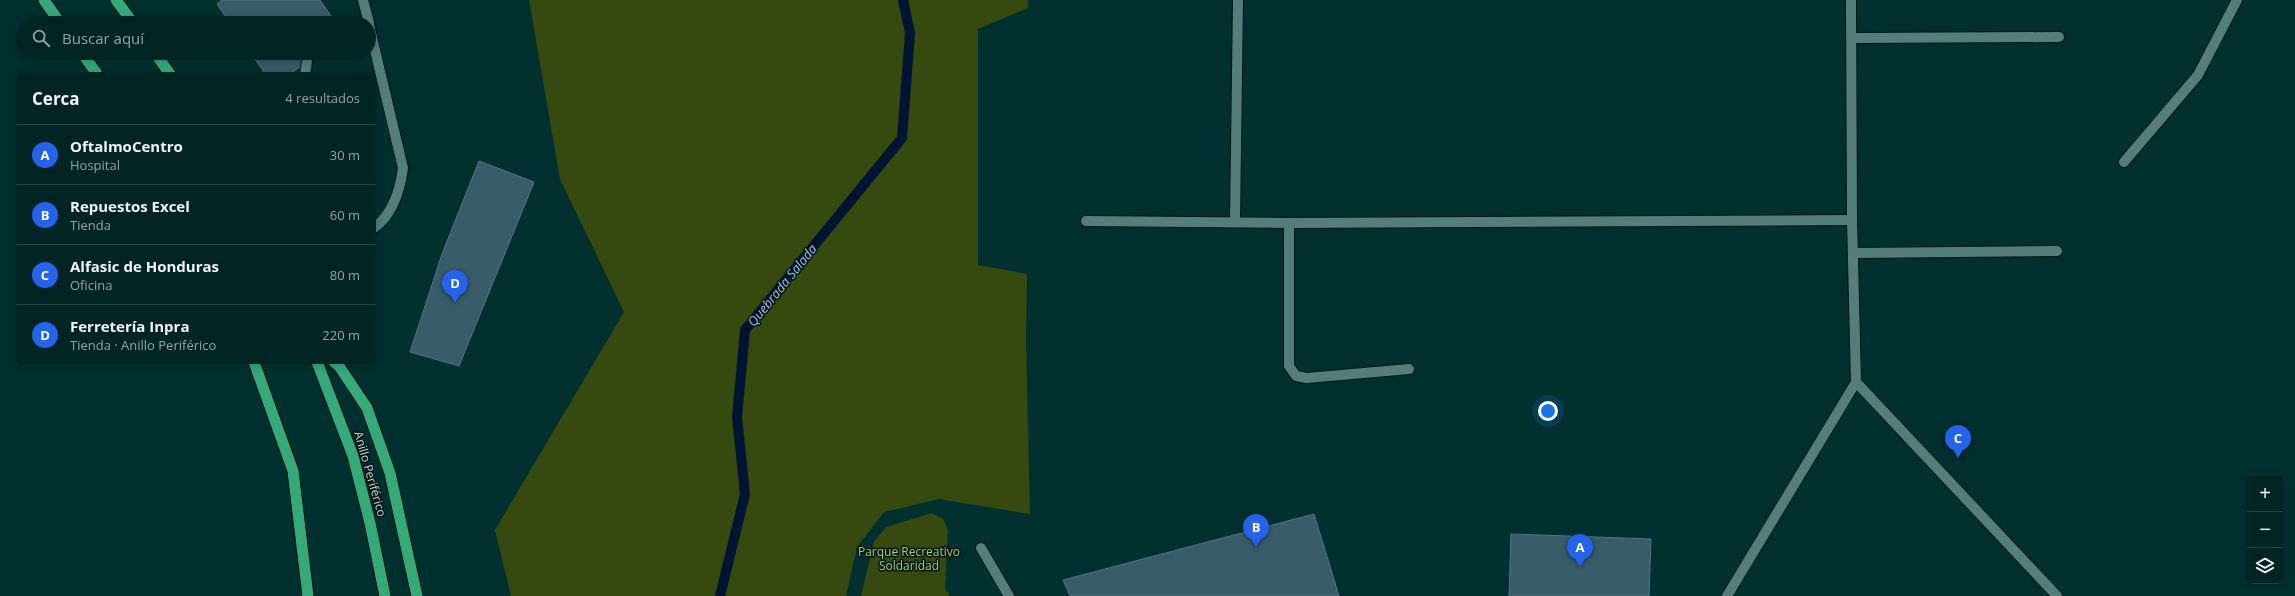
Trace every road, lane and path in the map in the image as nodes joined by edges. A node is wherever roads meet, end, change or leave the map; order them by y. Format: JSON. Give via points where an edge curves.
{"nodes":[{"id":1,"x":44,"y":0,"type":"edge"},
{"id":2,"x":116,"y":0,"type":"edge"},
{"id":3,"x":363,"y":0,"type":"edge"},
{"id":4,"x":1238,"y":0,"type":"edge"},
{"id":5,"x":1851,"y":0,"type":"edge"},
{"id":6,"x":2237,"y":0,"type":"edge"},
{"id":7,"x":55,"y":16,"type":"edge"},
{"id":8,"x":128,"y":16,"type":"edge"},
{"id":9,"x":367,"y":16,"type":"edge"},
{"id":10,"x":1852,"y":38,"type":"junction"},
{"id":11,"x":2059,"y":38,"type":"dead end"},
{"id":12,"x":376,"y":54,"type":"edge"},
{"id":13,"x":87,"y":60,"type":"edge"},
{"id":14,"x":160,"y":60,"type":"edge"},
{"id":15,"x":307,"y":62,"type":"dead end"},
{"id":16,"x":96,"y":72,"type":"edge"},
{"id":17,"x":169,"y":72,"type":"edge"},
{"id":18,"x":305,"y":72,"type":"edge"},
{"id":19,"x":2124,"y":162,"type":"dead end"},
{"id":20,"x":1852,"y":220,"type":"junction"},
{"id":21,"x":1086,"y":221,"type":"dead end"},
{"id":22,"x":1235,"y":222,"type":"junction"},
{"id":23,"x":1289,"y":223,"type":"junction"},
{"id":24,"x":376,"y":226,"type":"edge"},
{"id":25,"x":2057,"y":251,"type":"dead end"},
{"id":26,"x":1852,"y":253,"type":"junction"},
{"id":27,"x":255,"y":364,"type":"edge"},
{"id":28,"x":318,"y":364,"type":"edge"},
{"id":29,"x":336,"y":364,"type":"edge"},
{"id":30,"x":1409,"y":369,"type":"dead end"},
{"id":31,"x":1856,"y":382,"type":"junction"},
{"id":32,"x":981,"y":548,"type":"dead end"},
{"id":33,"x":308,"y":596,"type":"edge"},
{"id":34,"x":385,"y":596,"type":"edge"},
{"id":35,"x":417,"y":596,"type":"edge"},
{"id":36,"x":1009,"y":596,"type":"edge"},
{"id":37,"x":1727,"y":596,"type":"edge"},
{"id":38,"x":2056,"y":596,"type":"edge"}],
"edges":[{"from":1,"to":7,"type":"highway"},
{"from":2,"to":8,"type":"highway"},
{"from":3,"to":9,"type":"street"},
{"from":4,"to":22,"type":"street"},
{"from":5,"to":10,"type":"street"},
{"from":6,"to":19,"type":"street","via":[[2198,75]]},
{"from":10,"to":11,"type":"street"},
{"from":10,"to":20,"type":"street"},
{"from":12,"to":24,"type":"street","via":[[403,168],[401,188],[394,204]]},
{"from":13,"to":16,"type":"highway"},
{"from":14,"to":17,"type":"highway"},
{"from":15,"to":18,"type":"street"},
{"from":20,"to":23,"type":"street"},
{"from":20,"to":26,"type":"street"},
{"from":21,"to":22,"type":"street"},
{"from":22,"to":23,"type":"street"},
{"from":23,"to":30,"type":"street","via":[[1290,366],[1296,376],[1308,378]]},
{"from":25,"to":26,"type":"street"},
{"from":26,"to":31,"type":"street"},
{"from":27,"to":33,"type":"highway","via":[[293,471]]},
{"from":28,"to":34,"type":"highway","name":"Anillo Periférico","via":[[354,456]]},
{"from":29,"to":35,"type":"highway","via":[[367,408],[390,473]]},
{"from":31,"to":37,"type":"street"},
{"from":31,"to":38,"type":"street"},
{"from":32,"to":36,"type":"street"}]}
